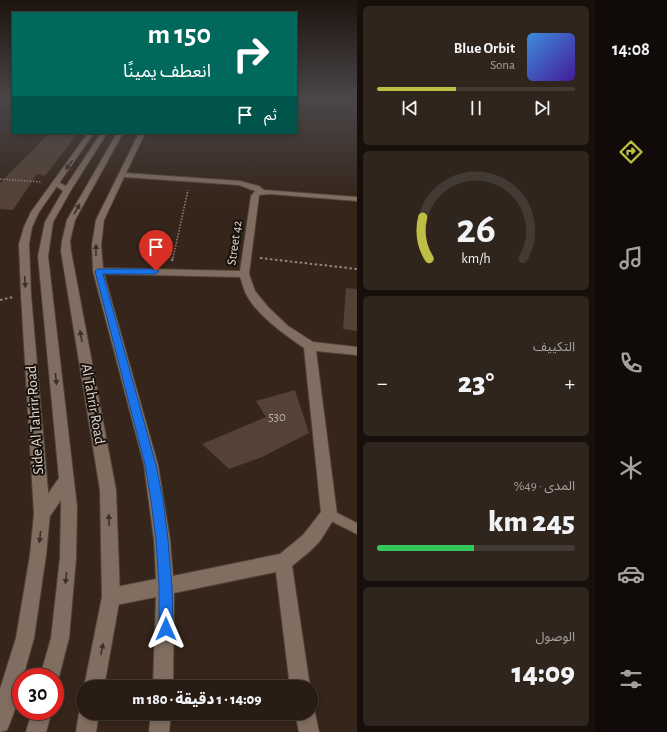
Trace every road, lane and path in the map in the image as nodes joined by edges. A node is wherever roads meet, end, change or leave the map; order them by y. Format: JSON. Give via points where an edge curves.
{"nodes":[{"id":1,"x":90,"y":134,"type":"edge"},
{"id":2,"x":103,"y":134,"type":"edge"},
{"id":3,"x":119,"y":134,"type":"edge"},
{"id":4,"x":142,"y":134,"type":"edge"},
{"id":5,"x":93,"y":150,"type":"junction"},
{"id":6,"x":110,"y":152,"type":"junction"},
{"id":7,"x":82,"y":167,"type":"junction"},
{"id":8,"x":101,"y":167,"type":"junction"},
{"id":9,"x":122,"y":175,"type":"junction"},
{"id":10,"x":0,"y":179,"type":"edge"},
{"id":11,"x":190,"y":179,"type":"junction"},
{"id":12,"x":61,"y":187,"type":"junction"},
{"id":13,"x":262,"y":192,"type":"junction"},
{"id":14,"x":357,"y":199,"type":"edge"},
{"id":15,"x":246,"y":257,"type":"junction"},
{"id":16,"x":357,"y":269,"type":"edge"},
{"id":17,"x":98,"y":271,"type":"junction"},
{"id":18,"x":170,"y":272,"type":"junction"},
{"id":19,"x":244,"y":274,"type":"junction"},
{"id":20,"x":310,"y":346,"type":"junction"},
{"id":21,"x":357,"y":351,"type":"edge"},
{"id":22,"x":66,"y":480,"type":"junction"},
{"id":23,"x":42,"y":514,"type":"junction"},
{"id":24,"x":329,"y":514,"type":"junction"},
{"id":25,"x":357,"y":529,"type":"edge"},
{"id":26,"x":283,"y":562,"type":"junction"},
{"id":27,"x":165,"y":586,"type":"junction"},
{"id":28,"x":111,"y":597,"type":"junction"},
{"id":29,"x":52,"y":668,"type":"edge"},
{"id":30,"x":95,"y":680,"type":"edge"},
{"id":31,"x":163,"y":680,"type":"edge"},
{"id":32,"x":299,"y":680,"type":"edge"},
{"id":33,"x":39,"y":720,"type":"edge"},
{"id":34,"x":88,"y":720,"type":"edge"},
{"id":35,"x":161,"y":720,"type":"edge"},
{"id":36,"x":306,"y":720,"type":"edge"},
{"id":37,"x":0,"y":723,"type":"edge"},
{"id":38,"x":36,"y":732,"type":"edge"},
{"id":39,"x":86,"y":732,"type":"edge"},
{"id":40,"x":160,"y":732,"type":"edge"},
{"id":41,"x":309,"y":732,"type":"edge"}],
"edges":[{"from":1,"to":12,"type":"street","name":"Side Al Tahrir Road","one_way":true},
{"from":2,"to":5,"type":"street"},
{"from":3,"to":6,"type":"street","name":"Al Tahrir Road"},
{"from":4,"to":9,"type":"street"},
{"from":5,"to":6,"type":"street","via":[[97,153]]},
{"from":5,"to":7,"type":"street"},
{"from":6,"to":8,"type":"street","name":"Al Tahrir Road"},
{"from":7,"to":8,"type":"street"},
{"from":7,"to":12,"type":"street"},
{"from":28,"to":8,"type":"street","name":"Al Tahrir Road","one_way":true,"via":[[108,490],[66,252],[71,220]]},
{"from":9,"to":11,"type":"street"},
{"from":17,"to":9,"type":"street","one_way":true,"via":[[97,232],[105,208]]},
{"from":10,"to":12,"type":"path"},
{"from":11,"to":13,"type":"street","via":[[240,183]]},
{"from":11,"to":18,"type":"path"},
{"from":12,"to":22,"type":"street","one_way":true,"via":[[49,222],[43,256]]},
{"from":12,"to":23,"type":"street","name":"Side Al Tahrir Road","one_way":true,"via":[[36,212],[28,227],[24,244]]},
{"from":13,"to":14,"type":"street"},
{"from":13,"to":15,"type":"street","name":"Street 42","via":[[255,196]]},
{"from":15,"to":16,"type":"path"},
{"from":15,"to":19,"type":"street","name":"Street 42"},
{"from":17,"to":18,"type":"street"},
{"from":17,"to":27,"type":"street","via":[[150,465],[162,540]]},
{"from":18,"to":19,"type":"street"},
{"from":19,"to":20,"type":"street","name":"Street 42","via":[[250,292],[264,310],[284,329]]},
{"from":20,"to":21,"type":"street","name":"Street 42"},
{"from":20,"to":24,"type":"street"},
{"from":22,"to":23,"type":"street"},
{"from":22,"to":29,"type":"street","one_way":true,"via":[[70,507],[68,558],[60,638]]},
{"from":23,"to":37,"type":"street","name":"Side Al Tahrir Road","one_way":true,"via":[[25,638]]},
{"from":24,"to":25,"type":"lane"},
{"from":24,"to":26,"type":"street","via":[[318,532],[302,549]]},
{"from":26,"to":27,"type":"street"},
{"from":26,"to":32,"type":"street"},
{"from":27,"to":28,"type":"street"},
{"from":27,"to":31,"type":"street"},
{"from":30,"to":28,"type":"street","name":"Al Tahrir Road","one_way":true},
{"from":33,"to":38,"type":"street"},
{"from":34,"to":39,"type":"street"},
{"from":35,"to":40,"type":"street"},
{"from":36,"to":41,"type":"street"}]}
